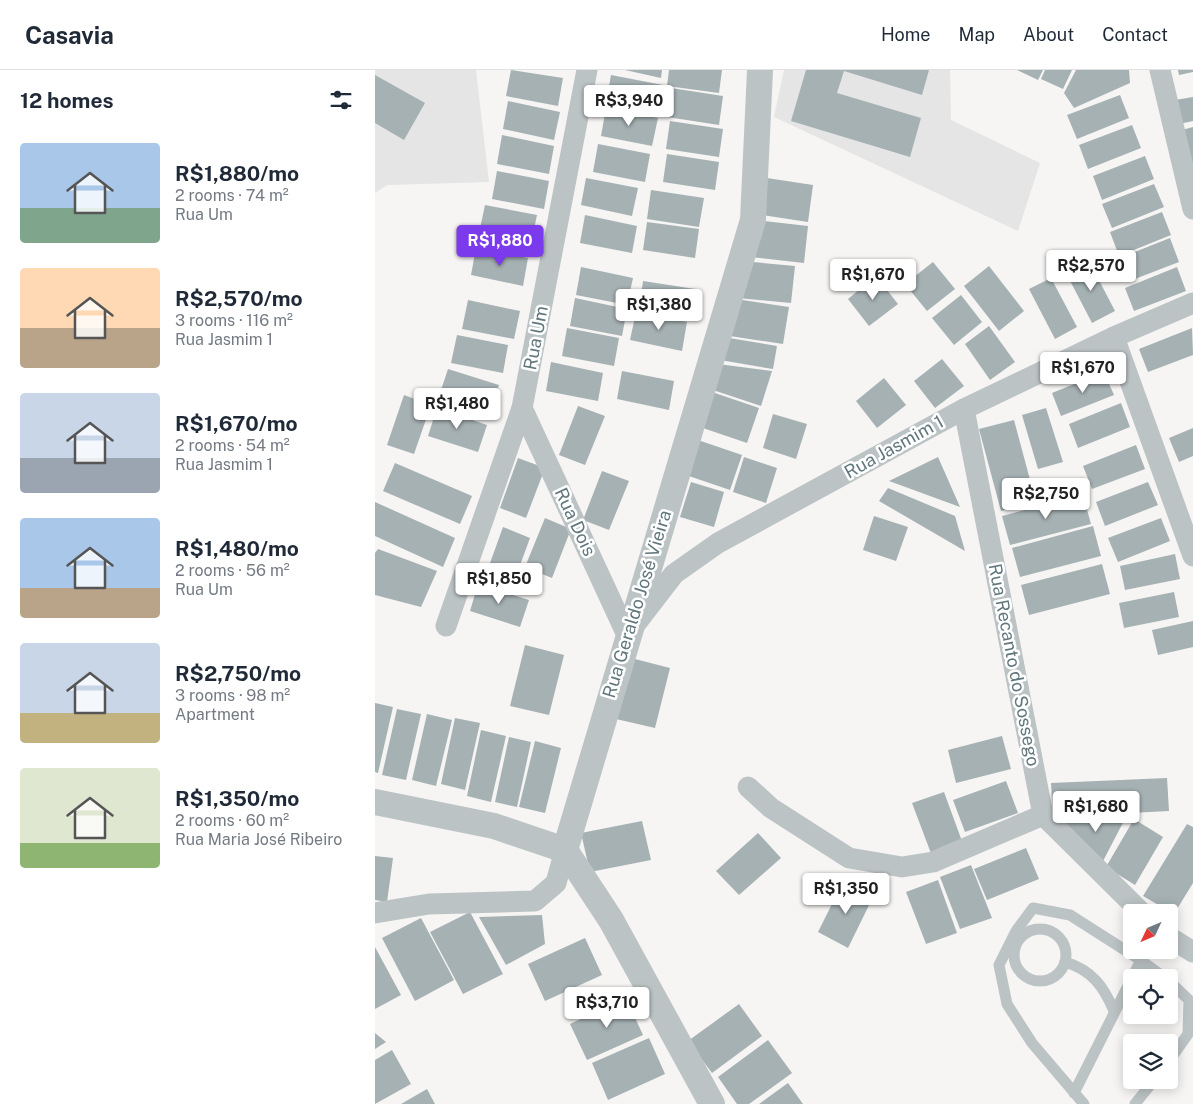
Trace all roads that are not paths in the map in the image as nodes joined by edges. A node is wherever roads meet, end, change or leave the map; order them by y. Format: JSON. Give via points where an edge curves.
{"nodes":[{"id":1,"x":587,"y":70,"type":"edge"},
{"id":2,"x":760,"y":70,"type":"edge"},
{"id":3,"x":1160,"y":70,"type":"edge"},
{"id":4,"x":1193,"y":209,"type":"edge"},
{"id":5,"x":1193,"y":303,"type":"edge"},
{"id":6,"x":1114,"y":337,"type":"junction"},
{"id":7,"x":523,"y":408,"type":"junction"},
{"id":8,"x":964,"y":409,"type":"junction"},
{"id":9,"x":1193,"y":556,"type":"edge"},
{"id":10,"x":446,"y":626,"type":"dead end"},
{"id":11,"x":627,"y":636,"type":"junction"},
{"id":12,"x":748,"y":786,"type":"dead end"},
{"id":13,"x":375,"y":802,"type":"edge"},
{"id":14,"x":1043,"y":815,"type":"junction"},
{"id":15,"x":565,"y":850,"type":"junction"},
{"id":16,"x":1133,"y":904,"type":"edge"},
{"id":17,"x":375,"y":913,"type":"edge"},
{"id":18,"x":1123,"y":943,"type":"edge"},
{"id":19,"x":1178,"y":943,"type":"edge"},
{"id":20,"x":1193,"y":952,"type":"edge"},
{"id":21,"x":1140,"y":959,"type":"edge"},
{"id":22,"x":1148,"y":959,"type":"edge"},
{"id":23,"x":1065,"y":962,"type":"junction"},
{"id":24,"x":1157,"y":969,"type":"edge"},
{"id":25,"x":1178,"y":990,"type":"edge"},
{"id":26,"x":1114,"y":1011,"type":"junction"},
{"id":27,"x":1178,"y":1048,"type":"edge"},
{"id":28,"x":1147,"y":1089,"type":"edge"},
{"id":29,"x":1074,"y":1092,"type":"junction"},
{"id":30,"x":712,"y":1104,"type":"edge"},
{"id":31,"x":1084,"y":1104,"type":"edge"},
{"id":32,"x":1135,"y":1104,"type":"edge"}],
"edges":[{"from":1,"to":7,"type":"street","name":"Rua Um"},
{"from":2,"to":11,"type":"street","name":"Rua Geraldo José Vieira","via":[[753,220]]},
{"from":3,"to":4,"type":"street"},
{"from":5,"to":6,"type":"street","name":"Rua Jasmim 1"},
{"from":6,"to":8,"type":"street","name":"Rua Jasmim 1"},
{"from":6,"to":9,"type":"street"},
{"from":7,"to":10,"type":"street","name":"Rua Um"},
{"from":7,"to":11,"type":"street","name":"Rua Dois"},
{"from":8,"to":11,"type":"street","name":"Rua Jasmim 1","via":[[718,543],[674,574]]},
{"from":8,"to":14,"type":"street","name":"Rua Recanto do Sossego"},
{"from":11,"to":15,"type":"street","name":"Rua Geraldo José Vieira"},
{"from":12,"to":14,"type":"street","via":[[771,808],[849,858],[902,867],[933,862]]},
{"from":13,"to":15,"type":"street","via":[[495,826]]},
{"from":14,"to":16,"type":"street"},
{"from":15,"to":17,"type":"street","via":[[556,883],[535,901],[429,904]]},
{"from":15,"to":30,"type":"street","via":[[611,920]]},
{"from":18,"to":29,"type":"lane","via":[[1070,915],[1033,908],[1016,931],[999,965],[1007,1004],[1032,1043]]},
{"from":19,"to":20,"type":"street"},
{"from":21,"to":26,"type":"lane"},
{"from":22,"to":24,"type":"lane"},
{"from":23,"to":23,"type":"lane","via":[[1057,976],[1033,981],[1025,977],[1015,964],[1014,948],[1024,934],[1033,930],[1051,931],[1063,944]]},
{"from":23,"to":26,"type":"lane","via":[[1082,967],[1105,991]]},
{"from":25,"to":27,"type":"lane","via":[[1189,1000],[1188,1034]]},
{"from":26,"to":29,"type":"lane"},
{"from":28,"to":32,"type":"lane"},
{"from":29,"to":31,"type":"lane"}]}
